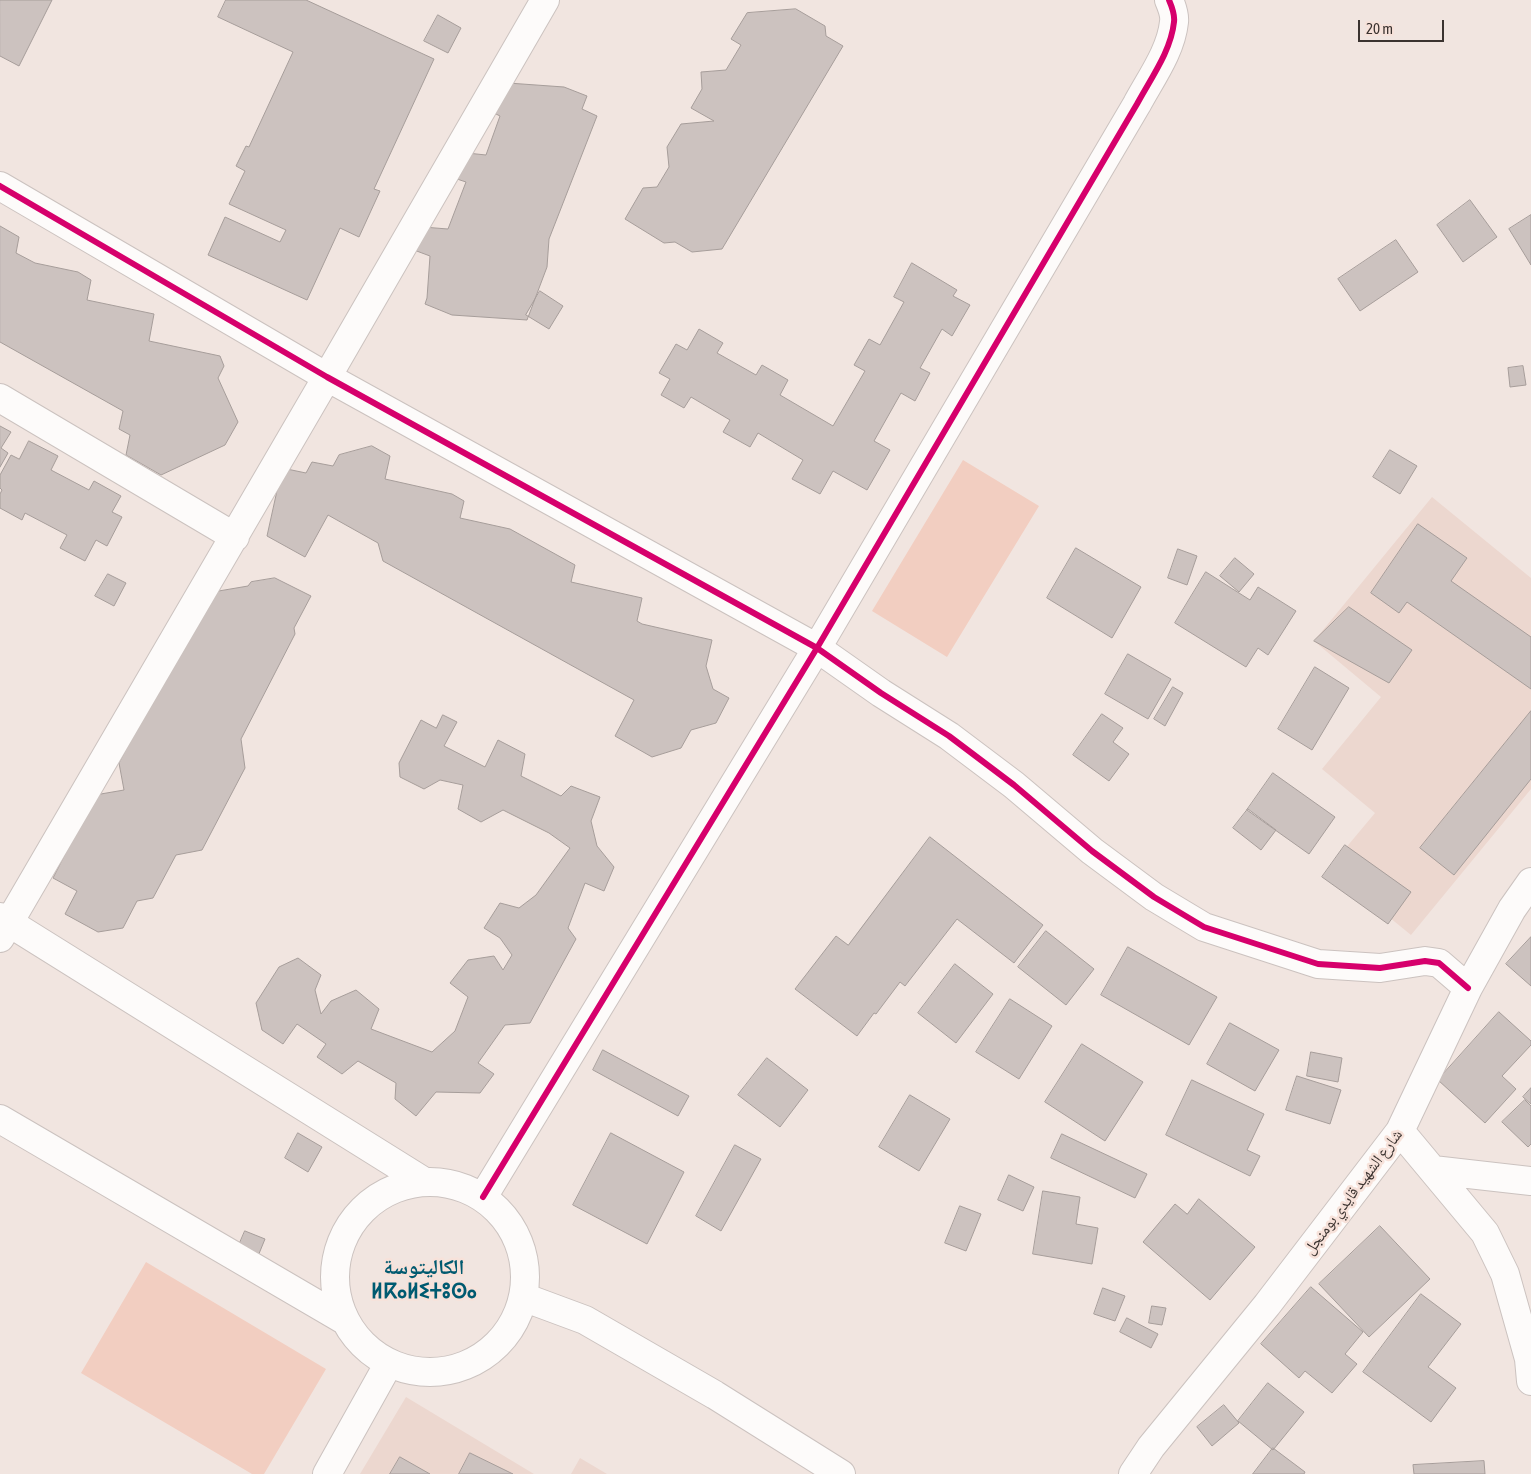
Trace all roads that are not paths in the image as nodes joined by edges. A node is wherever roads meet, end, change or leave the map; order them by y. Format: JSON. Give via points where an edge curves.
{"nodes":[{"id":1,"x":545,"y":0,"type":"edge"},
{"id":2,"x":1174,"y":2,"type":"edge"},
{"id":3,"x":0,"y":186,"type":"edge"},
{"id":4,"x":328,"y":377,"type":"junction"},
{"id":5,"x":0,"y":398,"type":"edge"},
{"id":6,"x":235,"y":536,"type":"junction"},
{"id":7,"x":817,"y":648,"type":"junction"},
{"id":8,"x":1531,"y":882,"type":"edge"},
{"id":9,"x":3,"y":926,"type":"edge"},
{"id":10,"x":1468,"y":988,"type":"junction"},
{"id":11,"x":0,"y":1119,"type":"edge"},
{"id":12,"x":1400,"y":1131,"type":"junction"},
{"id":13,"x":1433,"y":1170,"type":"junction"},
{"id":14,"x":424,"y":1181,"type":"junction"},
{"id":15,"x":1531,"y":1181,"type":"edge"},
{"id":16,"x":483,"y":1197,"type":"junction"},
{"id":17,"x":523,"y":1297,"type":"junction"},
{"id":18,"x":344,"y":1320,"type":"junction"},
{"id":19,"x":389,"y":1363,"type":"junction"},
{"id":20,"x":1531,"y":1381,"type":"edge"},
{"id":21,"x":327,"y":1474,"type":"edge"},
{"id":22,"x":841,"y":1474,"type":"edge"},
{"id":23,"x":1133,"y":1474,"type":"edge"}],
"edges":[{"from":1,"to":4,"type":"street"},
{"from":2,"to":7,"type":"street","via":[[1175,21],[1168,48],[1138,104]]},
{"from":3,"to":4,"type":"street"},
{"from":4,"to":6,"type":"street"},
{"from":4,"to":7,"type":"street"},
{"from":5,"to":6,"type":"street"},
{"from":6,"to":9,"type":"street"},
{"from":7,"to":10,"type":"street","via":[[949,736],[1154,898],[1204,927],[1318,964],[1380,968],[1426,961],[1439,964]]},
{"from":7,"to":16,"type":"street"},
{"from":8,"to":10,"type":"street","name":"شارع الشهيد قايدي بومنجل","via":[[1512,909]]},
{"from":9,"to":14,"type":"street"},
{"from":10,"to":12,"type":"street","name":"شارع الشهيد قايدي بومنجل"},
{"from":11,"to":18,"type":"street"},
{"from":12,"to":13,"type":"street"},
{"from":12,"to":23,"type":"street","name":"شارع الشهيد قايدي بومنجل"},
{"from":13,"to":15,"type":"street"},
{"from":13,"to":20,"type":"street","via":[[1485,1233],[1505,1274],[1529,1359]]},
{"from":14,"to":16,"type":"street","via":[[454,1184]]},
{"from":14,"to":18,"type":"street","via":[[394,1188],[367,1205],[347,1229],[336,1258],[335,1290]]},
{"from":16,"to":17,"type":"street","via":[[505,1218],[520,1246],[525,1277]]},
{"from":17,"to":19,"type":"street","via":[[504,1336],[480,1358],[451,1370],[419,1372]]},
{"from":17,"to":22,"type":"street","via":[[584,1320]]},
{"from":18,"to":19,"type":"street","via":[[363,1345]]},
{"from":19,"to":21,"type":"street"}]}
